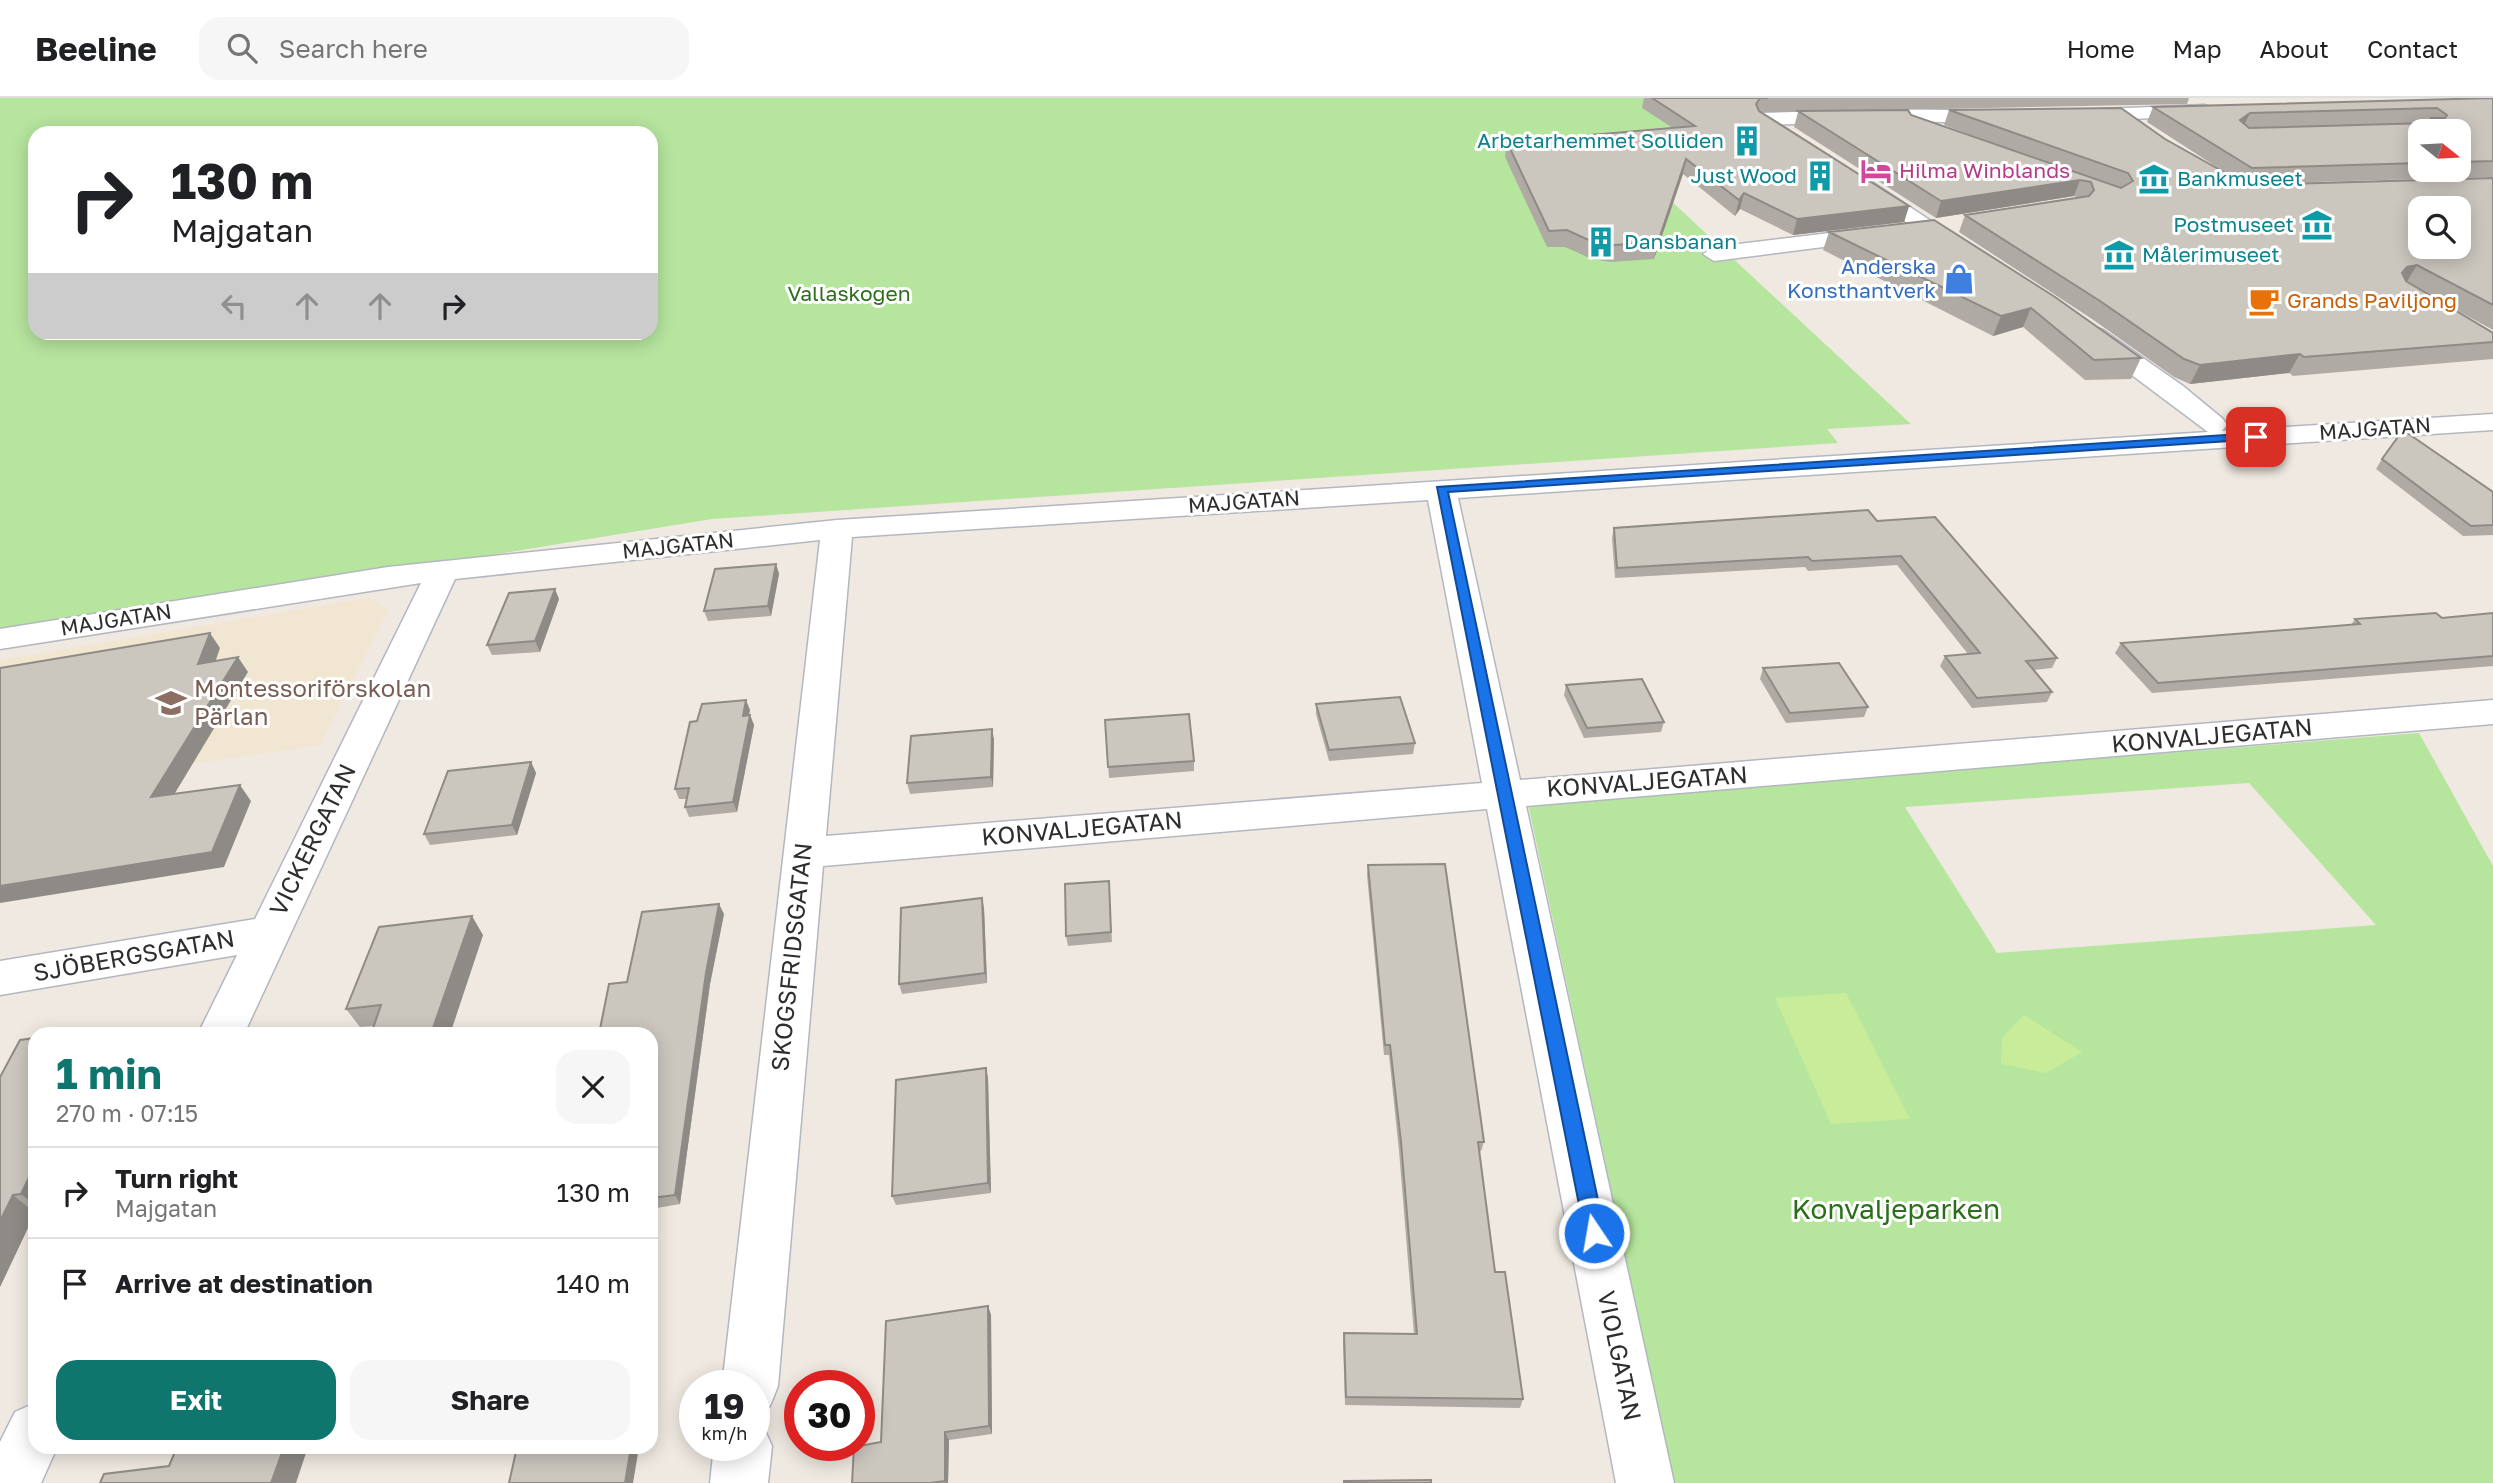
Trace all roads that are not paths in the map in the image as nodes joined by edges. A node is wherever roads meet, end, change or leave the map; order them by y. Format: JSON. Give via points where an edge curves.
{"nodes":[{"id":1,"x":2221,"y":110,"type":"edge"},
{"id":2,"x":2118,"y":114,"type":"junction"},
{"id":3,"x":1892,"y":115,"type":"junction"},
{"id":4,"x":2012,"y":117,"type":"edge"},
{"id":5,"x":2052,"y":117,"type":"edge"},
{"id":6,"x":2147,"y":135,"type":"edge"},
{"id":7,"x":1951,"y":138,"type":"edge"},
{"id":8,"x":1798,"y":141,"type":"edge"},
{"id":9,"x":1842,"y":170,"type":"edge"},
{"id":10,"x":1957,"y":224,"type":"edge"},
{"id":11,"x":1930,"y":228,"type":"junction"},
{"id":12,"x":1714,"y":254,"type":"dead end"},
{"id":13,"x":1988,"y":265,"type":"edge"},
{"id":14,"x":2078,"y":324,"type":"edge"},
{"id":15,"x":2493,"y":422,"type":"edge"},
{"id":16,"x":2213,"y":425,"type":"dead end"},
{"id":17,"x":1441,"y":489,"type":"junction"},
{"id":18,"x":837,"y":529,"type":"junction"},
{"id":19,"x":443,"y":571,"type":"junction"},
{"id":20,"x":0,"y":639,"type":"edge"},
{"id":21,"x":2493,"y":712,"type":"edge"},
{"id":22,"x":1503,"y":793,"type":"junction"},
{"id":23,"x":802,"y":853,"type":"junction"},
{"id":24,"x":268,"y":933,"type":"junction"},
{"id":25,"x":0,"y":978,"type":"edge"},
{"id":26,"x":224,"y":1027,"type":"edge"},
{"id":27,"x":752,"y":1370,"type":"edge"},
{"id":28,"x":28,"y":1448,"type":"edge"},
{"id":29,"x":741,"y":1461,"type":"edge"},
{"id":30,"x":12,"y":1483,"type":"edge"},
{"id":31,"x":739,"y":1483,"type":"edge"},
{"id":32,"x":1645,"y":1483,"type":"edge"}],
"edges":[{"from":1,"to":2,"type":"street"},
{"from":2,"to":5,"type":"street"},
{"from":2,"to":6,"type":"street"},
{"from":3,"to":4,"type":"street"},
{"from":3,"to":7,"type":"street"},
{"from":3,"to":8,"type":"street","via":[[1765,119]]},
{"from":9,"to":11,"type":"street"},
{"from":10,"to":11,"type":"street"},
{"from":11,"to":12,"type":"street"},
{"from":11,"to":13,"type":"street"},
{"from":14,"to":16,"type":"street"},
{"from":15,"to":17,"type":"street","name":"MAJGATAN"},
{"from":17,"to":18,"type":"street","name":"MAJGATAN"},
{"from":17,"to":22,"type":"street","name":"VIOLGATAN"},
{"from":18,"to":19,"type":"street","name":"MAJGATAN"},
{"from":18,"to":23,"type":"street","name":"SKOGSFRIDSGATAN"},
{"from":19,"to":20,"type":"street","name":"MAJGATAN"},
{"from":19,"to":24,"type":"street","name":"VICKERGATAN"},
{"from":21,"to":22,"type":"street","name":"KONVALJEGATAN"},
{"from":22,"to":23,"type":"street","name":"KONVALJEGATAN"},
{"from":22,"to":32,"type":"street","name":"VIOLGATAN"},
{"from":23,"to":27,"type":"street","name":"SKOGSFRIDSGATAN"},
{"from":24,"to":25,"type":"street","name":"SJÖBERGSGATAN"},
{"from":24,"to":26,"type":"street","name":"VICKERGATAN"},
{"from":28,"to":30,"type":"street"},
{"from":29,"to":31,"type":"street"}]}
